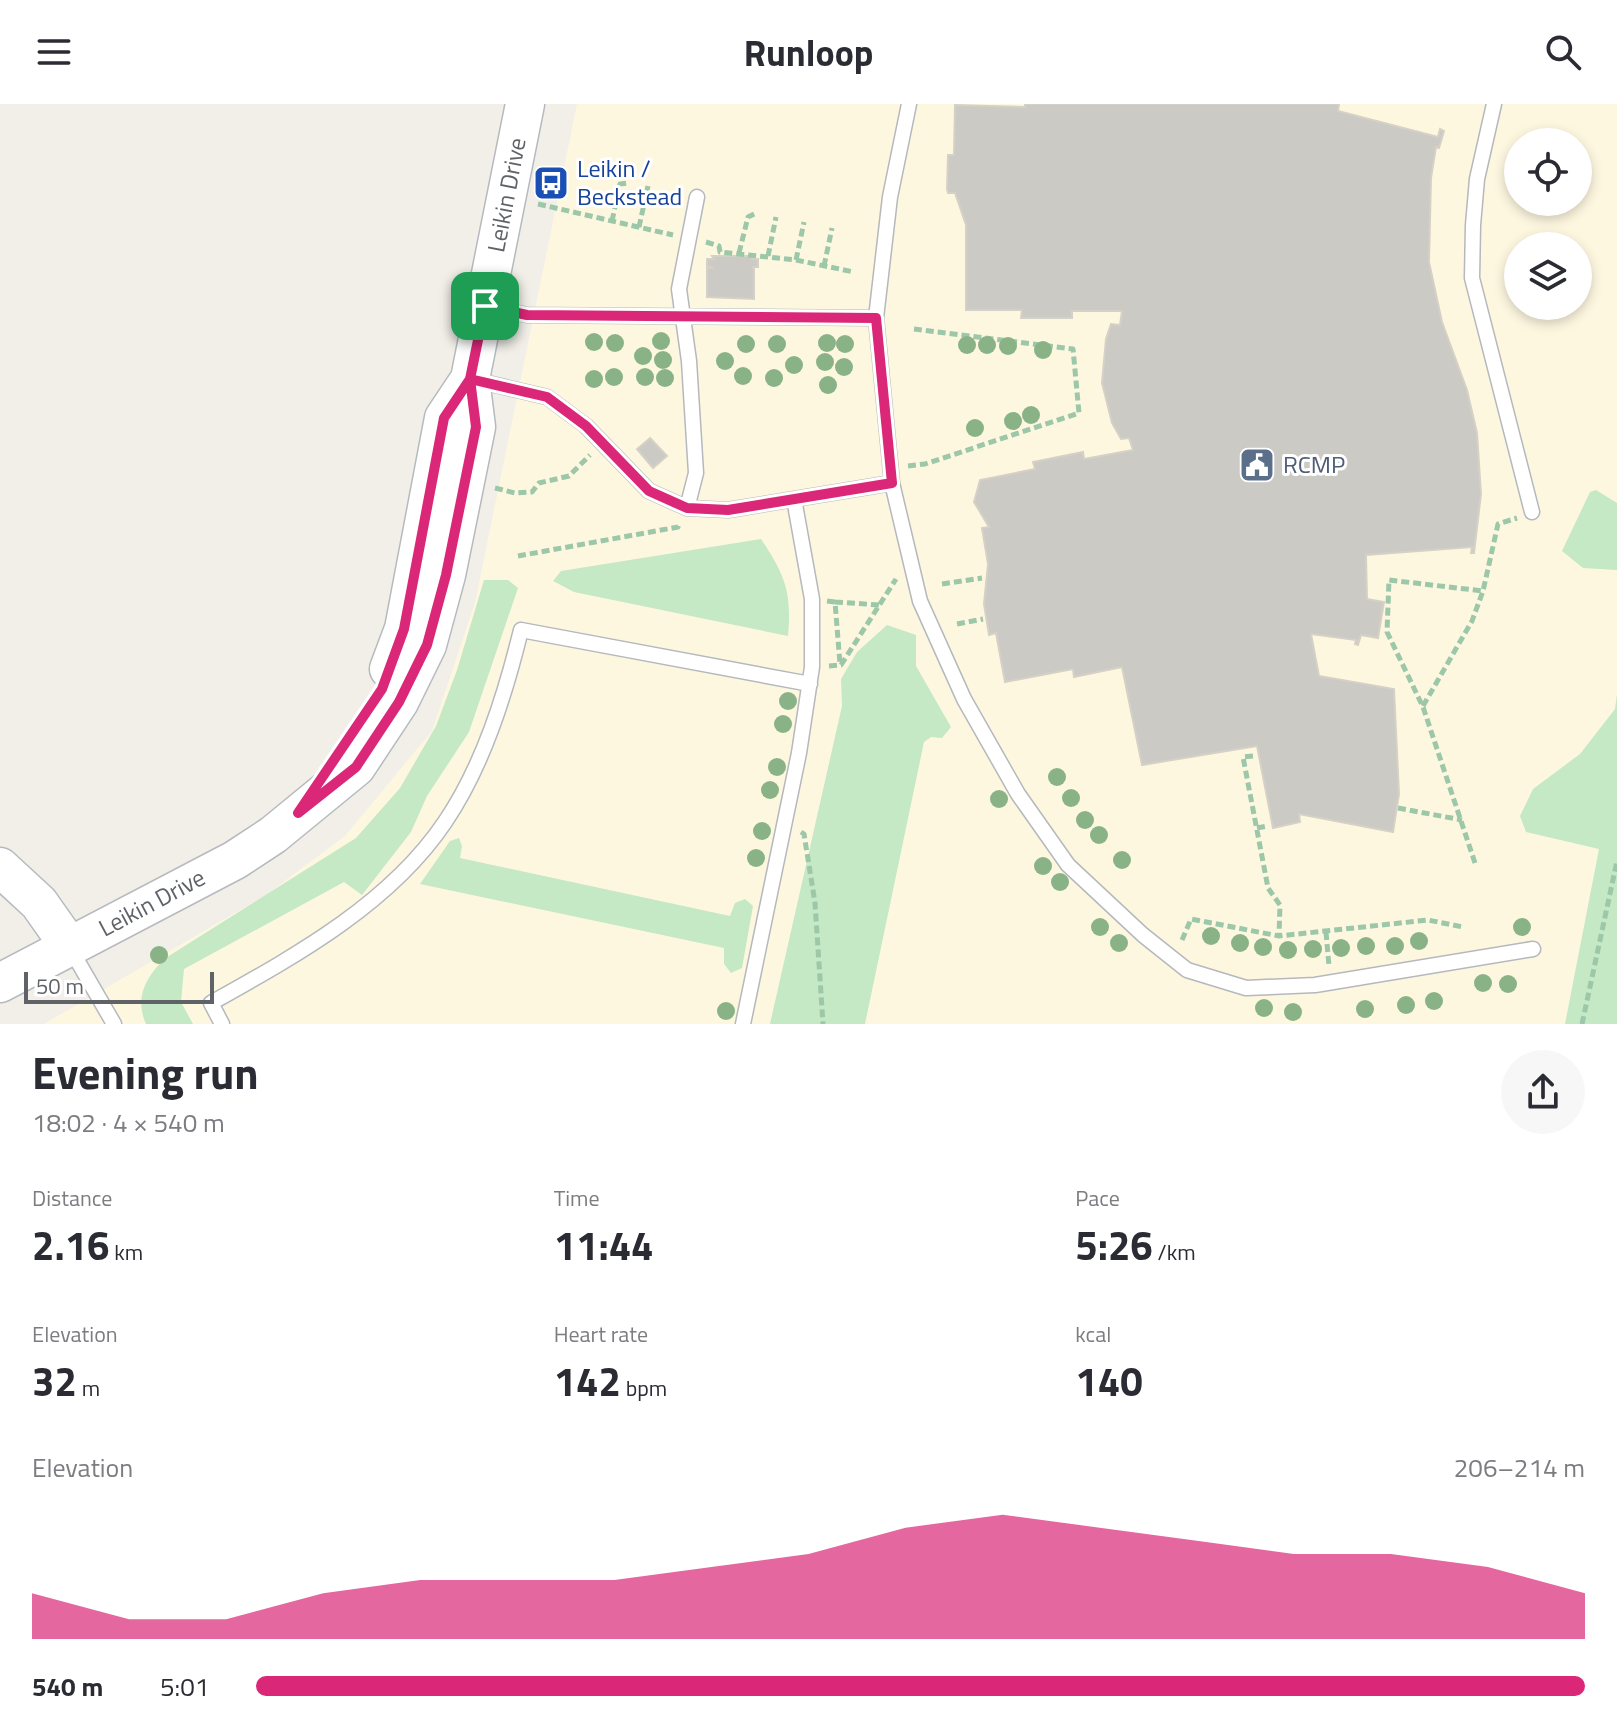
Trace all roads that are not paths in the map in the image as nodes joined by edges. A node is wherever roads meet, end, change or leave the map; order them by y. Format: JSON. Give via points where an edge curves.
{"nodes":[{"id":1,"x":525,"y":104,"type":"edge"},
{"id":2,"x":909,"y":104,"type":"edge"},
{"id":3,"x":1494,"y":104,"type":"edge"},
{"id":4,"x":697,"y":197,"type":"dead end"},
{"id":5,"x":485,"y":306,"type":"junction"},
{"id":6,"x":683,"y":315,"type":"junction"},
{"id":7,"x":876,"y":318,"type":"junction"},
{"id":8,"x":470,"y":379,"type":"junction"},
{"id":9,"x":891,"y":475,"type":"junction"},
{"id":10,"x":794,"y":499,"type":"junction"},
{"id":11,"x":687,"y":508,"type":"junction"},
{"id":12,"x":1532,"y":512,"type":"road end"},
{"id":13,"x":810,"y":684,"type":"junction"},
{"id":14,"x":0,"y":867,"type":"edge"},
{"id":15,"x":70,"y":947,"type":"junction"},
{"id":16,"x":1533,"y":949,"type":"dead end"},
{"id":17,"x":0,"y":983,"type":"edge"},
{"id":18,"x":114,"y":1024,"type":"edge"},
{"id":19,"x":222,"y":1024,"type":"edge"},
{"id":20,"x":743,"y":1024,"type":"edge"}],
"edges":[{"from":1,"to":5,"type":"street","name":"Leikin Drive"},
{"from":2,"to":7,"type":"lane","via":[[890,197]]},
{"from":3,"to":12,"type":"lane","via":[[1477,179],[1472,278]]},
{"from":4,"to":6,"type":"lane","via":[[679,289]]},
{"from":5,"to":6,"type":"lane","via":[[527,315]]},
{"from":5,"to":8,"type":"street","name":"Leikin Drive"},
{"from":6,"to":7,"type":"lane"},
{"from":6,"to":11,"type":"lane","via":[[696,473]]},
{"from":7,"to":9,"type":"lane"},
{"from":8,"to":11,"type":"lane","via":[[547,397],[567,409],[649,491]]},
{"from":8,"to":15,"type":"street","name":"Leikin Drive","via":[[476,427],[446,575],[419,665],[356,767],[235,860]]},
{"from":9,"to":10,"type":"lane"},
{"from":9,"to":16,"type":"lane","via":[[920,601],[964,699],[1018,794],[1068,865],[1187,970],[1246,988],[1331,983]]},
{"from":10,"to":11,"type":"lane","via":[[728,510]]},
{"from":10,"to":13,"type":"lane","via":[[812,599]]},
{"from":13,"to":19,"type":"lane","via":[[521,630],[491,729],[443,825],[404,870],[352,916],[211,1003]]},
{"from":13,"to":20,"type":"lane"},
{"from":14,"to":15,"type":"street","via":[[39,903]]},
{"from":15,"to":17,"type":"street","name":"Leikin Drive"},
{"from":15,"to":18,"type":"lane"}]}
